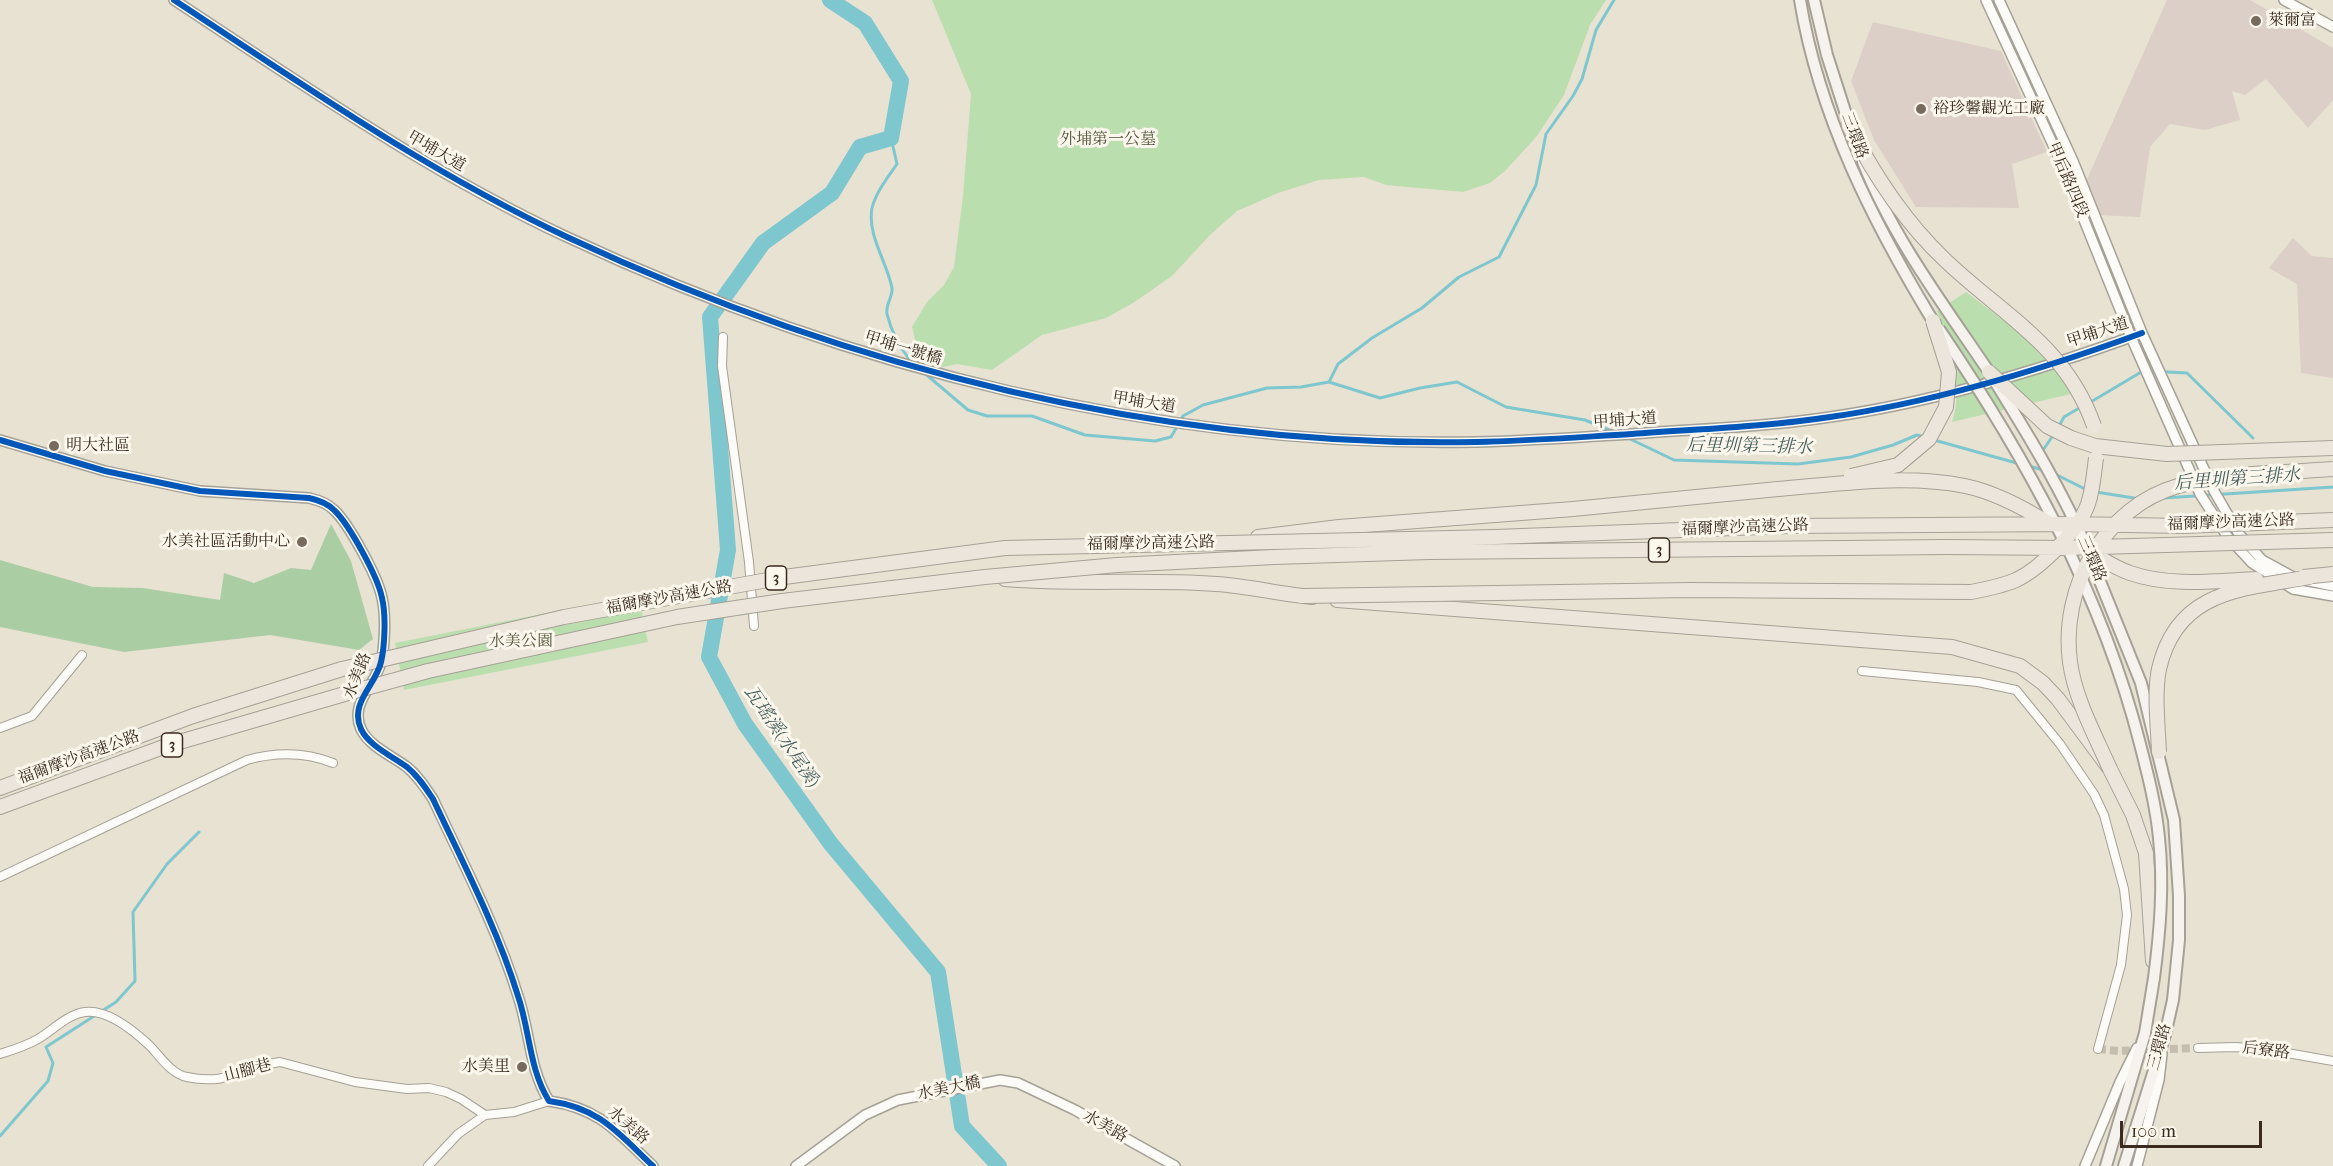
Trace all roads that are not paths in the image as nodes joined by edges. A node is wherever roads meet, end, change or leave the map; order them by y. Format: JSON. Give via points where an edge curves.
{"nodes":[{"id":1,"x":174,"y":0,"type":"edge"},
{"id":2,"x":1800,"y":0,"type":"edge"},
{"id":3,"x":1814,"y":0,"type":"edge"},
{"id":4,"x":1986,"y":0,"type":"edge"},
{"id":5,"x":1999,"y":0,"type":"edge"},
{"id":6,"x":2284,"y":0,"type":"edge"},
{"id":7,"x":2333,"y":27,"type":"edge"},
{"id":8,"x":1849,"y":126,"type":"junction"},
{"id":9,"x":702,"y":295,"type":"joint"},
{"id":10,"x":1933,"y":321,"type":"junction"},
{"id":11,"x":2142,"y":333,"type":"junction"},
{"id":12,"x":723,"y":337,"type":"dead end"},
{"id":13,"x":2131,"y":337,"type":"junction"},
{"id":14,"x":1989,"y":372,"type":"junction"},
{"id":15,"x":1101,"y":409,"type":"joint"},
{"id":16,"x":0,"y":440,"type":"edge"},
{"id":17,"x":2333,"y":448,"type":"edge"},
{"id":18,"x":2333,"y":469,"type":"edge"},
{"id":19,"x":1778,"y":489,"type":"junction"},
{"id":20,"x":2333,"y":520,"type":"edge"},
{"id":21,"x":2060,"y":531,"type":"junction"},
{"id":22,"x":2333,"y":540,"type":"edge"},
{"id":23,"x":1218,"y":543,"type":"junction"},
{"id":24,"x":2088,"y":551,"type":"junction"},
{"id":25,"x":2333,"y":574,"type":"edge"},
{"id":26,"x":985,"y":577,"type":"junction"},
{"id":27,"x":2310,"y":577,"type":"junction"},
{"id":28,"x":2333,"y":586,"type":"edge"},
{"id":29,"x":1302,"y":596,"type":"junction"},
{"id":30,"x":2333,"y":596,"type":"edge"},
{"id":31,"x":754,"y":626,"type":"dead end"},
{"id":32,"x":82,"y":655,"type":"dead end"},
{"id":33,"x":1862,"y":671,"type":"dead end"},
{"id":34,"x":0,"y":728,"type":"edge"},
{"id":35,"x":2159,"y":752,"type":"junction"},
{"id":36,"x":333,"y":763,"type":"dead end"},
{"id":37,"x":2110,"y":769,"type":"junction"},
{"id":38,"x":0,"y":788,"type":"edge"},
{"id":39,"x":0,"y":807,"type":"edge"},
{"id":40,"x":0,"y":877,"type":"edge"},
{"id":41,"x":2154,"y":978,"type":"junction"},
{"id":42,"x":2145,"y":1033,"type":"junction"},
{"id":43,"x":2165,"y":1035,"type":"junction"},
{"id":44,"x":2198,"y":1048,"type":"tunnel mouth"},
{"id":45,"x":2098,"y":1049,"type":"dead end"},
{"id":46,"x":0,"y":1054,"type":"edge"},
{"id":47,"x":2333,"y":1061,"type":"edge"},
{"id":48,"x":1000,"y":1080,"type":"joint"},
{"id":49,"x":549,"y":1101,"type":"junction"},
{"id":50,"x":484,"y":1114,"type":"junction"},
{"id":51,"x":428,"y":1166,"type":"edge"},
{"id":52,"x":653,"y":1166,"type":"edge"},
{"id":53,"x":796,"y":1166,"type":"edge"},
{"id":54,"x":1174,"y":1166,"type":"edge"},
{"id":55,"x":2085,"y":1166,"type":"edge"},
{"id":56,"x":2106,"y":1166,"type":"edge"},
{"id":57,"x":2124,"y":1166,"type":"edge"},
{"id":58,"x":2138,"y":1166,"type":"edge"}],
"edges":[{"from":1,"to":9,"type":"street","name":"甲埔大道","via":[[385,138],[478,192],[564,236]]},
{"from":2,"to":10,"type":"main road","name":"三環路","via":[[1824,97],[1851,168]]},
{"from":3,"to":8,"type":"main road","name":"三環路"},
{"from":4,"to":13,"type":"street","name":"甲后路四段","via":[[2060,160]]},
{"from":5,"to":11,"type":"street","name":"甲后路四段","via":[[2073,161]]},
{"from":6,"to":7,"type":"street"},
{"from":8,"to":14,"type":"main road","name":"三環路","bridge":true,"via":[[1892,222]]},
{"from":8,"to":29,"type":"highway","bridge":true,"via":[[1886,192],[1913,227],[1970,284],[2034,335],[2079,390],[2094,426],[2096,458],[2089,503],[2064,543],[2019,578],[1971,592],[1691,590]]},
{"from":9,"to":15,"type":"street","name":"甲埔一號橋","via":[[821,338],[965,381]]},
{"from":10,"to":19,"type":"highway","bridge":true,"via":[[1949,372],[1946,407],[1929,439],[1898,465]]},
{"from":10,"to":21,"type":"main road","name":"三環路","bridge":true,"via":[[1973,379]]},
{"from":11,"to":13,"type":"street","name":"甲埔大道"},
{"from":11,"to":28,"type":"street","name":"甲后路四段","via":[[2214,491],[2239,534],[2262,560],[2295,578]]},
{"from":12,"to":31,"type":"street","via":[[722,366]]},
{"from":13,"to":15,"type":"street","name":"甲埔大道","via":[[1965,389],[1880,408],[1788,423],[1574,438],[1476,442],[1366,440],[1198,425]]},
{"from":13,"to":30,"type":"street","name":"甲后路四段","via":[[2200,494],[2227,536],[2252,563],[2293,589]]},
{"from":14,"to":17,"type":"highway","bridge":true,"via":[[2047,426],[2095,446],[2168,454]]},
{"from":14,"to":24,"type":"main road","name":"三環路","bridge":true,"via":[[2040,453]]},
{"from":16,"to":49,"type":"street","name":"水美路","via":[[105,471],[200,491],[309,498],[327,505],[341,518],[376,579],[382,599],[381,663],[358,711],[361,728],[369,740],[421,780],[433,799],[501,947],[518,996],[538,1084]]},
{"from":18,"to":37,"type":"highway","bridge":true,"via":[[2231,476],[2178,486],[2155,495],[2126,515],[2100,542],[2082,573],[2067,637],[2079,696]]},
{"from":19,"to":21,"type":"highway","bridge":true,"via":[[1935,481],[1968,486],[1996,497]]},
{"from":19,"to":23,"type":"highway","bridge":true,"via":[[1339,527]]},
{"from":20,"to":23,"type":"highway","name":"福爾摩沙高速公路","number":"3","bridge":true,"via":[[2183,526],[1788,526]]},
{"from":21,"to":24,"type":"main road","bridge":true},
{"from":21,"to":41,"type":"main road","name":"三環路","bridge":true,"via":[[2121,675],[2154,796],[2160,839],[2162,917]]},
{"from":22,"to":26,"type":"highway","name":"福爾摩沙高速公路","number":"3","bridge":true,"via":[[2065,548],[1358,554],[1117,565]]},
{"from":23,"to":38,"type":"highway","name":"福爾摩沙高速公路","number":"3","bridge":true,"via":[[1005,548],[784,577],[564,617],[342,669],[193,716]]},
{"from":24,"to":27,"type":"highway","bridge":true,"via":[[2128,573],[2159,580]]},
{"from":24,"to":35,"type":"main road","name":"三環路","bridge":true,"via":[[2141,683]]},
{"from":25,"to":27,"type":"highway","bridge":true},
{"from":26,"to":29,"type":"highway","bridge":true,"via":[[1047,582],[1218,584]]},
{"from":26,"to":39,"type":"highway","name":"福爾摩沙高速公路","number":"3","bridge":true,"via":[[677,617],[428,671],[169,746]]},
{"from":27,"to":35,"type":"highway","bridge":true,"via":[[2227,592],[2198,606],[2180,623],[2159,670]]},
{"from":29,"to":37,"type":"highway","bridge":true,"via":[[1952,647],[2020,666],[2043,683]]},
{"from":32,"to":34,"type":"street","via":[[32,716]]},
{"from":33,"to":45,"type":"street","via":[[1978,682],[2016,690],[2094,794],[2104,815],[2127,915],[2121,965]]},
{"from":35,"to":43,"type":"main road","name":"三環路","via":[[2174,820],[2179,896],[2173,1000]]},
{"from":36,"to":40,"type":"street","via":[[292,754],[267,754],[247,760]]},
{"from":37,"to":41,"type":"highway","bridge":true,"via":[[2133,815],[2146,853]]},
{"from":41,"to":42,"type":"main road","name":"三環路"},
{"from":42,"to":55,"type":"street"},
{"from":42,"to":56,"type":"main road","name":"三環路"},
{"from":43,"to":57,"type":"main road","name":"三環路"},
{"from":43,"to":58,"type":"street","via":[[2159,1080]]},
{"from":44,"to":47,"type":"street","name":"后寮路","via":[[2270,1050]]},
{"from":46,"to":50,"type":"street","name":"山腳巷","via":[[20,1048],[79,1014],[96,1012],[135,1033],[183,1076],[222,1079],[280,1062],[355,1082],[447,1092]]},
{"from":48,"to":53,"type":"street","name":"水美大橋","via":[[898,1100],[865,1115]]},
{"from":48,"to":54,"type":"street","name":"水美路","via":[[1018,1083],[1076,1110]]},
{"from":49,"to":50,"type":"street","via":[[514,1112]]},
{"from":49,"to":52,"type":"street","name":"水美路","via":[[592,1113]]},
{"from":50,"to":51,"type":"street","via":[[458,1134]]}]}
